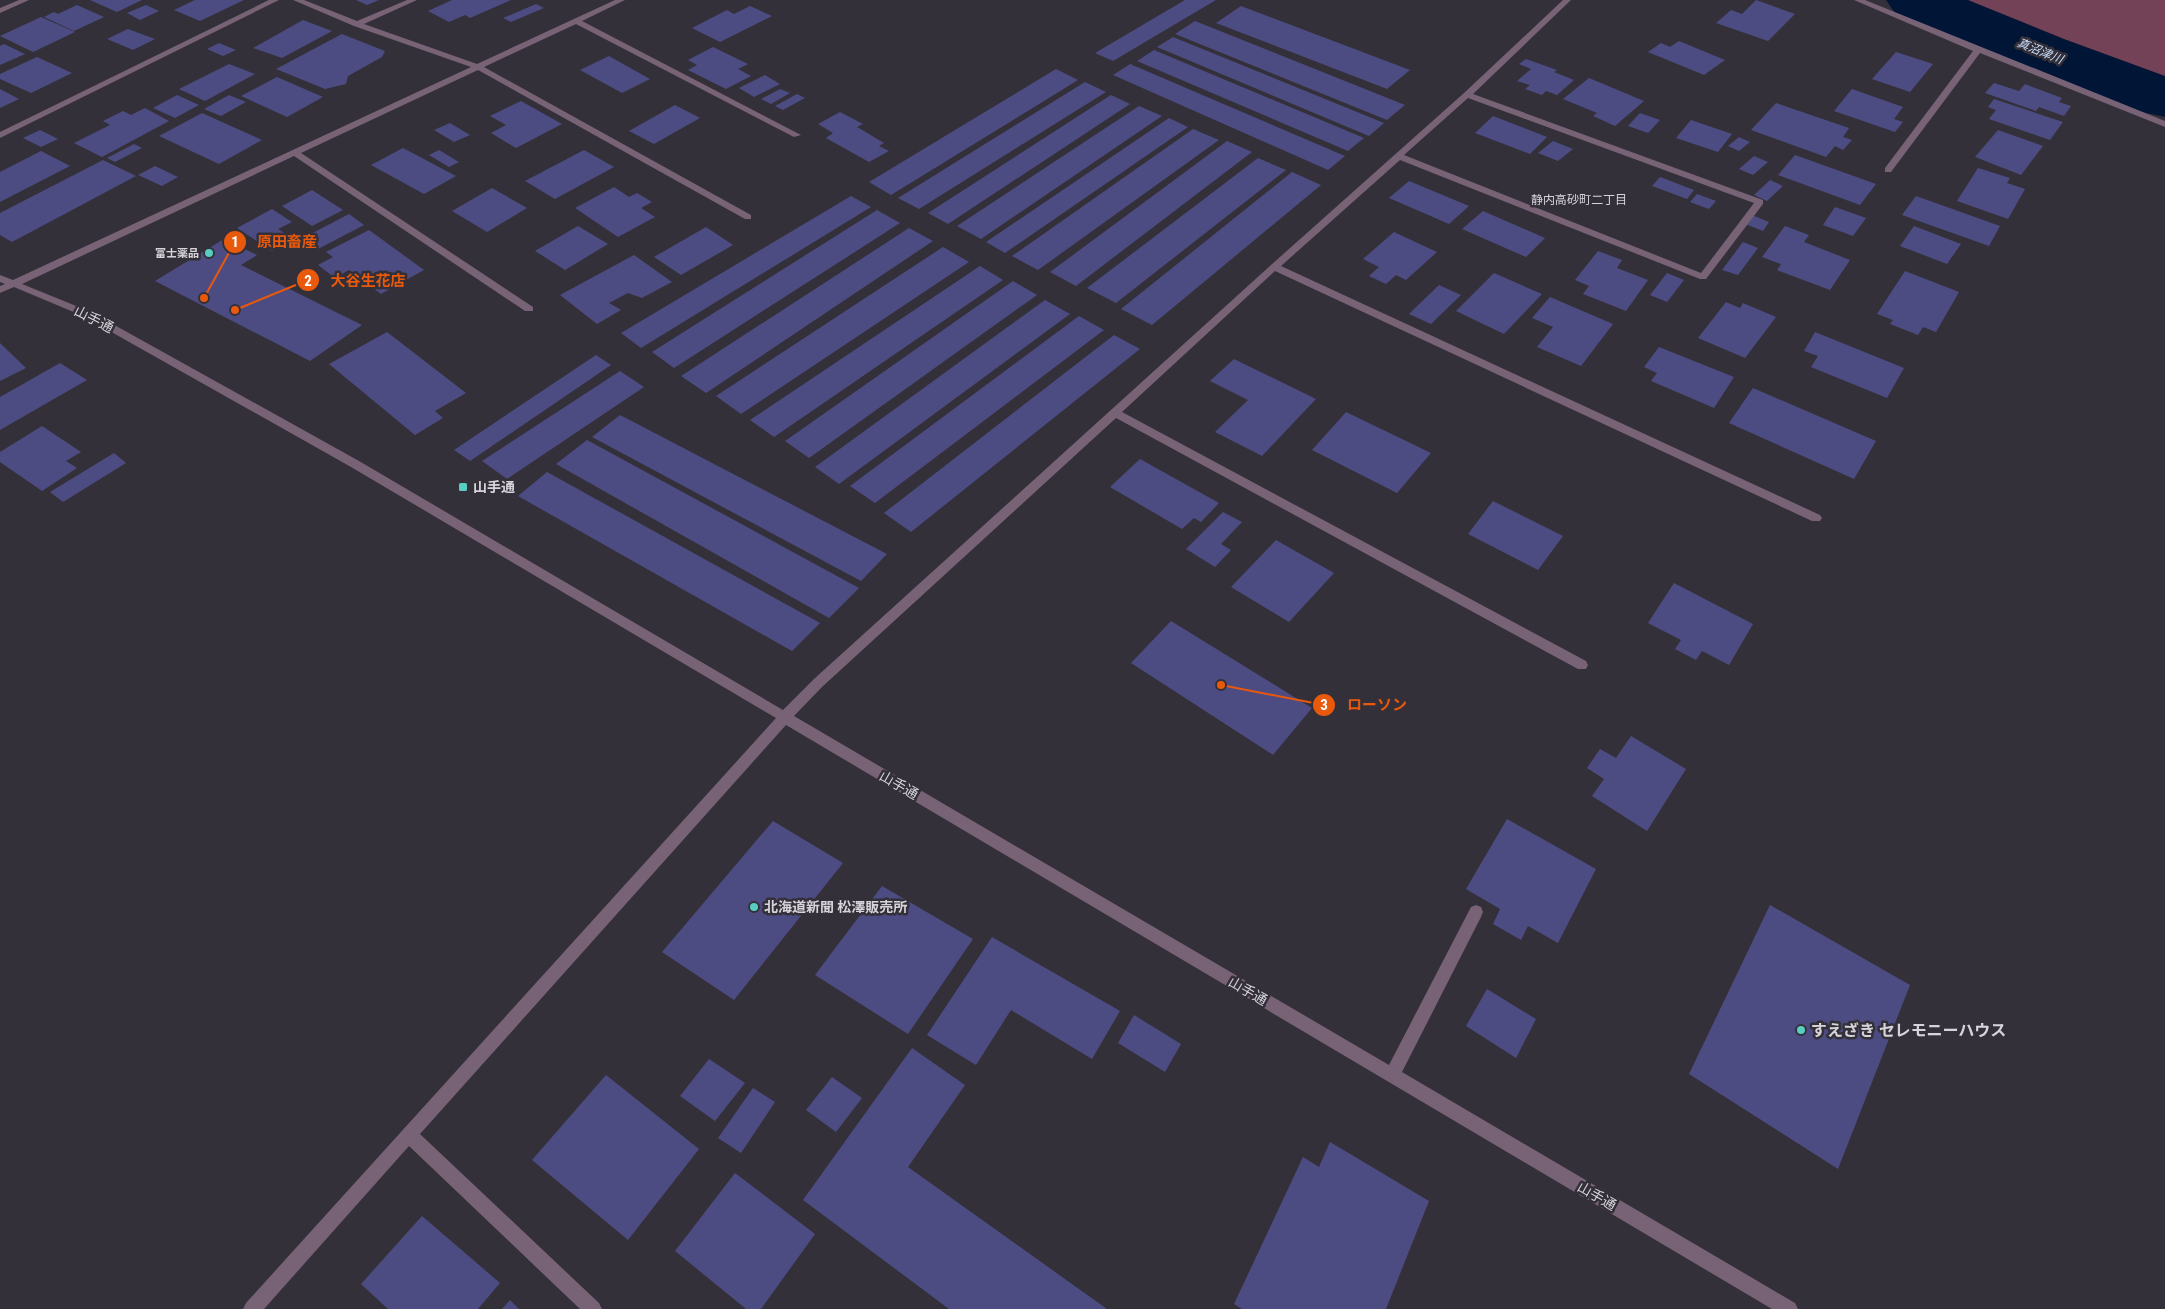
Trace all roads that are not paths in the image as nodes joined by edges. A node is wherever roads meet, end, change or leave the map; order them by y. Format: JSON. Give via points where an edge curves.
{"nodes":[{"id":1,"x":25,"y":0,"type":"edge"},
{"id":2,"x":275,"y":0,"type":"edge"},
{"id":3,"x":297,"y":0,"type":"edge"},
{"id":4,"x":413,"y":0,"type":"edge"},
{"id":5,"x":621,"y":0,"type":"edge"},
{"id":6,"x":1567,"y":0,"type":"edge"},
{"id":7,"x":1858,"y":0,"type":"edge"},
{"id":8,"x":0,"y":11,"type":"edge"},
{"id":9,"x":576,"y":21,"type":"junction"},
{"id":10,"x":357,"y":24,"type":"junction"},
{"id":11,"x":1978,"y":50,"type":"junction"},
{"id":12,"x":478,"y":68,"type":"junction"},
{"id":13,"x":1467,"y":94,"type":"junction"},
{"id":14,"x":2165,"y":124,"type":"edge"},
{"id":15,"x":0,"y":136,"type":"edge"},
{"id":16,"x":797,"y":136,"type":"dead end"},
{"id":17,"x":296,"y":153,"type":"junction"},
{"id":18,"x":1398,"y":156,"type":"junction"},
{"id":19,"x":1888,"y":170,"type":"dead end"},
{"id":20,"x":748,"y":217,"type":"dead end"},
{"id":21,"x":1274,"y":267,"type":"junction"},
{"id":22,"x":0,"y":278,"type":"edge"},
{"id":23,"x":14,"y":283,"type":"junction"},
{"id":24,"x":0,"y":290,"type":"edge"},
{"id":25,"x":529,"y":309,"type":"dead end"},
{"id":26,"x":1114,"y":412,"type":"junction"},
{"id":27,"x":1816,"y":518,"type":"dead end"},
{"id":28,"x":1582,"y":665,"type":"dead end"},
{"id":29,"x":784,"y":718,"type":"junction"},
{"id":30,"x":1476,"y":912,"type":"dead end"},
{"id":31,"x":1392,"y":1075,"type":"junction"},
{"id":32,"x":410,"y":1135,"type":"junction"},
{"id":33,"x":252,"y":1309,"type":"edge"},
{"id":34,"x":593,"y":1309,"type":"edge"},
{"id":35,"x":1789,"y":1309,"type":"edge"}],
"edges":[{"from":1,"to":8,"type":"street"},
{"from":2,"to":15,"type":"street"},
{"from":3,"to":10,"type":"street"},
{"from":4,"to":10,"type":"street"},
{"from":5,"to":9,"type":"street"},
{"from":6,"to":13,"type":"street"},
{"from":7,"to":11,"type":"street"},
{"from":9,"to":12,"type":"street"},
{"from":9,"to":16,"type":"street"},
{"from":10,"to":12,"type":"street"},
{"from":11,"to":14,"type":"street"},
{"from":11,"to":19,"type":"street"},
{"from":12,"to":17,"type":"street"},
{"from":12,"to":20,"type":"street"},
{"from":13,"to":18,"type":"street"},
{"from":13,"to":18,"type":"street","via":[[1760,202],[1703,277]]},
{"from":17,"to":23,"type":"street"},
{"from":17,"to":25,"type":"street"},
{"from":18,"to":21,"type":"street"},
{"from":21,"to":26,"type":"street"},
{"from":21,"to":27,"type":"street"},
{"from":22,"to":23,"type":"street","name":"山手通"},
{"from":23,"to":24,"type":"street"},
{"from":23,"to":29,"type":"street","name":"山手通","via":[[87,314],[355,464]]},
{"from":26,"to":28,"type":"street"},
{"from":26,"to":29,"type":"street","via":[[818,683]]},
{"from":29,"to":31,"type":"street","name":"山手通"},
{"from":29,"to":32,"type":"street"},
{"from":30,"to":31,"type":"street"},
{"from":31,"to":35,"type":"street","name":"山手通"},
{"from":32,"to":33,"type":"street"},
{"from":32,"to":34,"type":"street"}]}
